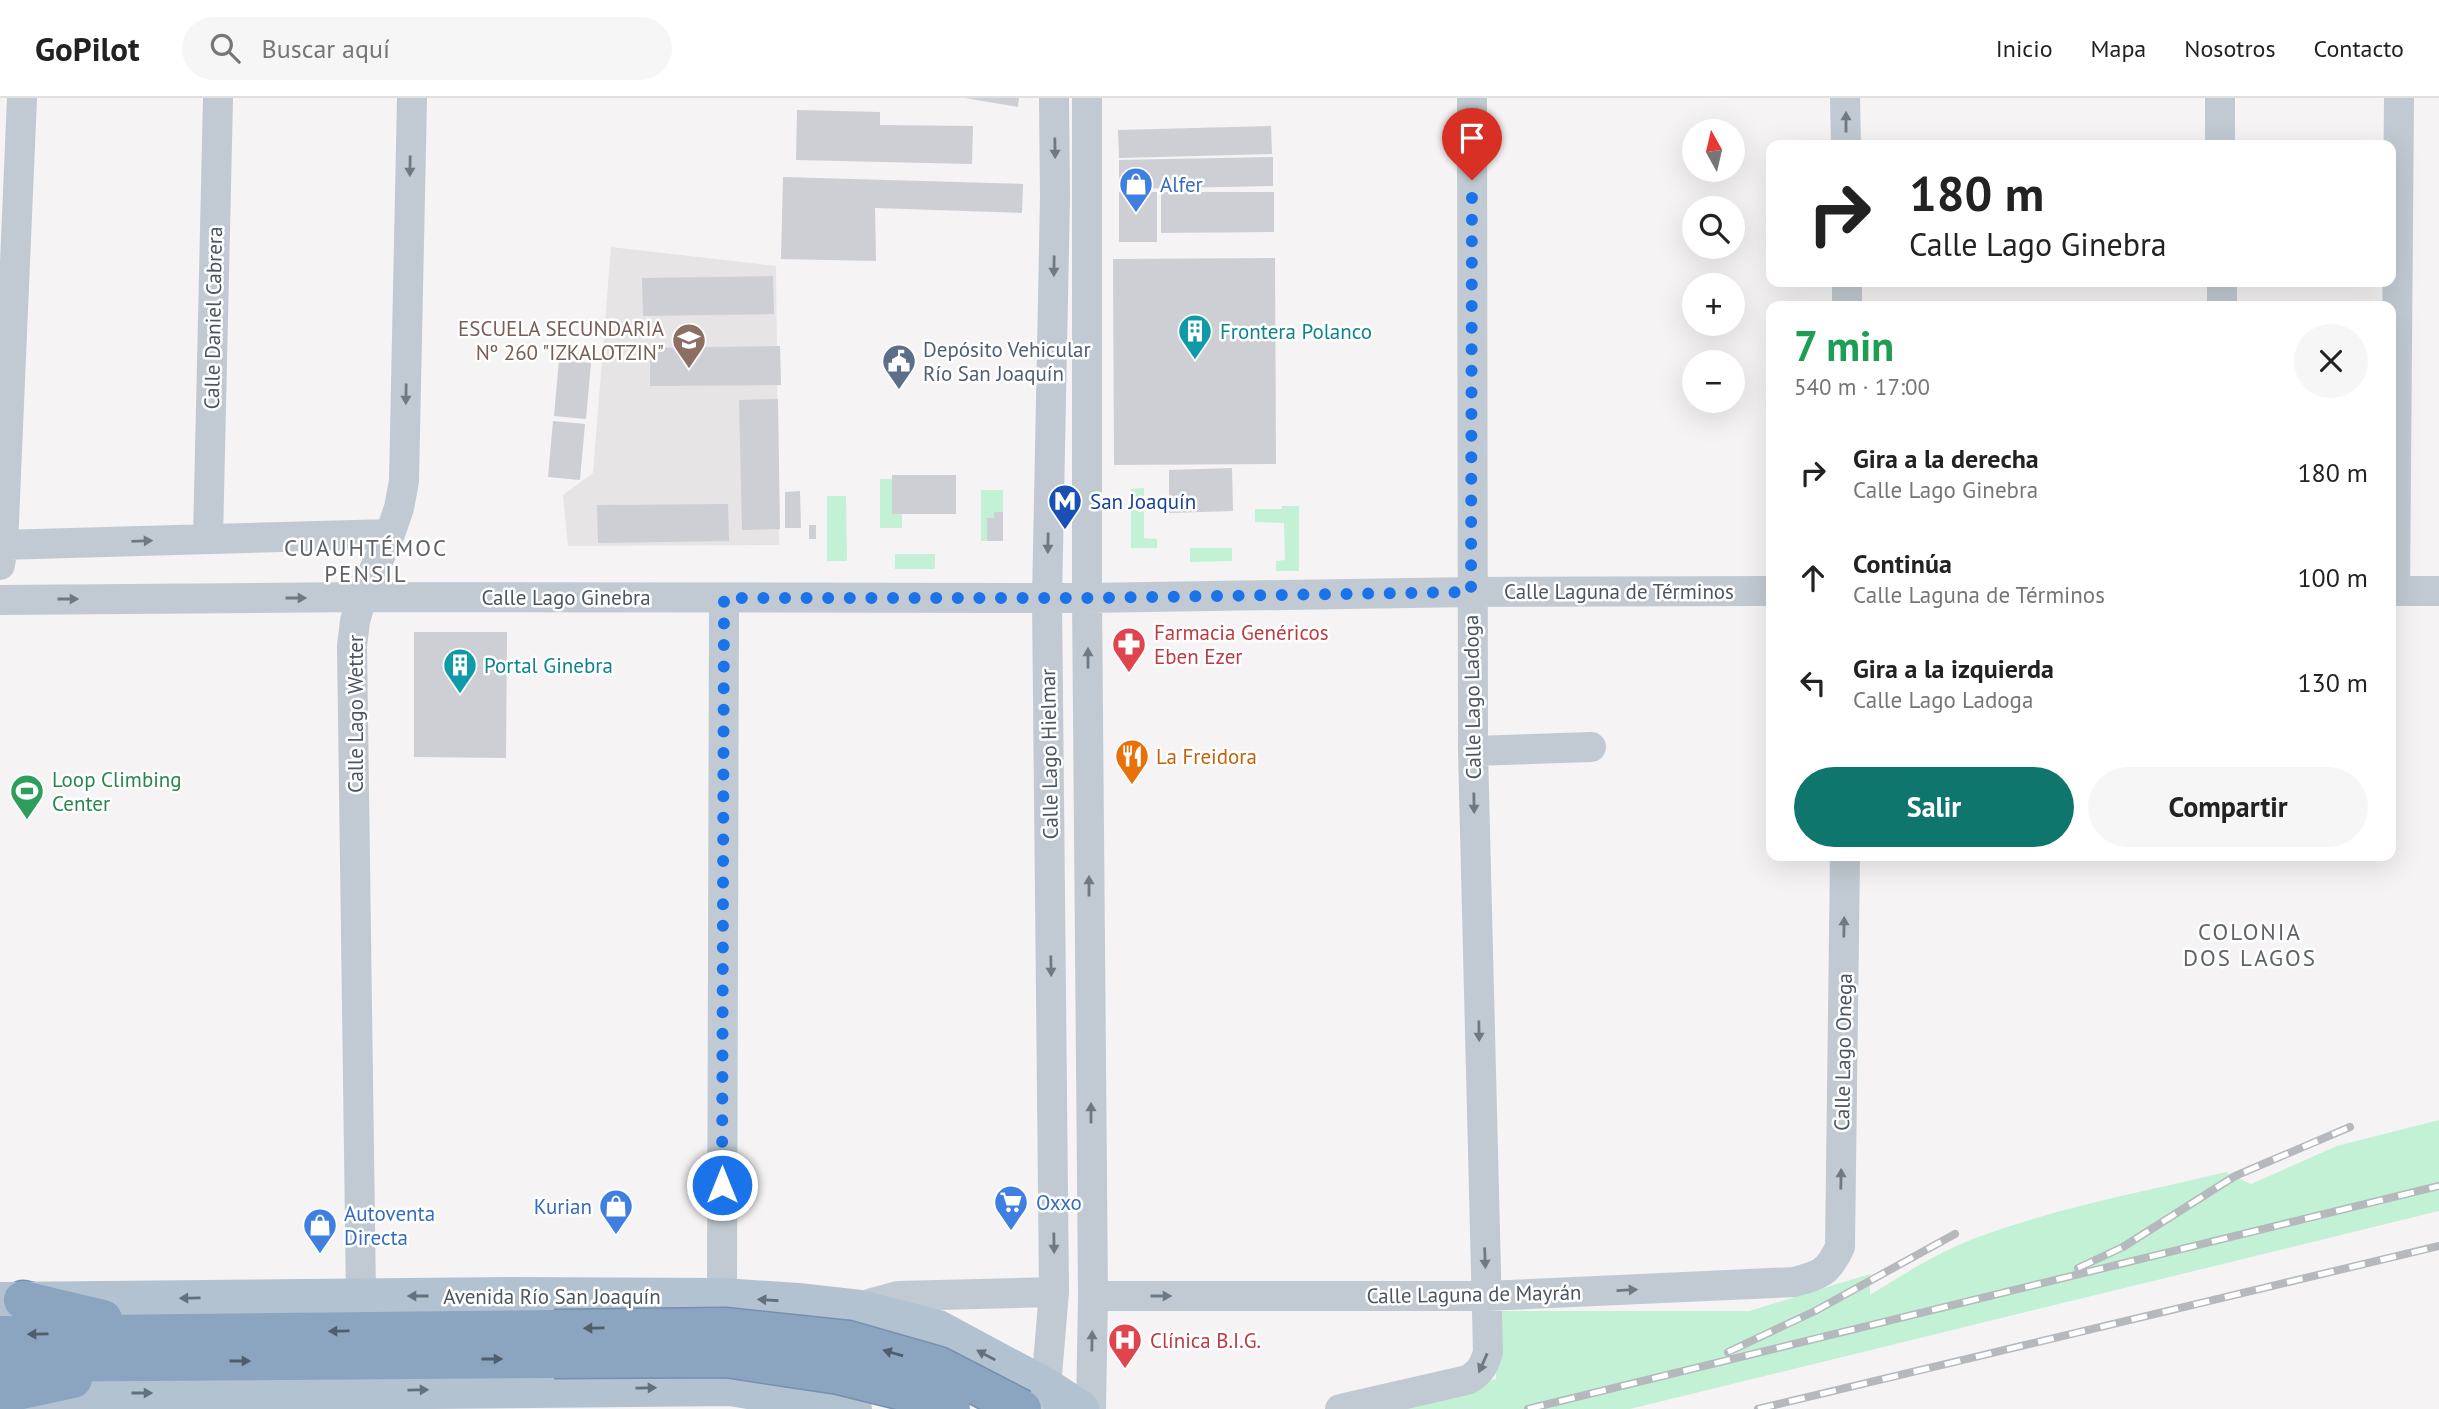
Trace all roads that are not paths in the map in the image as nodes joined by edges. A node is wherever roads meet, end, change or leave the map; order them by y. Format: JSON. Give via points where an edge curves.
{"nodes":[{"id":1,"x":22,"y":98,"type":"edge"},
{"id":2,"x":218,"y":98,"type":"edge"},
{"id":3,"x":411,"y":98,"type":"edge"},
{"id":4,"x":1054,"y":98,"type":"edge"},
{"id":5,"x":1087,"y":98,"type":"edge"},
{"id":6,"x":1472,"y":98,"type":"edge"},
{"id":7,"x":1845,"y":98,"type":"edge"},
{"id":8,"x":2220,"y":98,"type":"edge"},
{"id":9,"x":2399,"y":98,"type":"edge"},
{"id":10,"x":1846,"y":140,"type":"edge"},
{"id":11,"x":2220,"y":140,"type":"edge"},
{"id":12,"x":2396,"y":344,"type":"edge"},
{"id":13,"x":390,"y":534,"type":"junction"},
{"id":14,"x":208,"y":539,"type":"junction"},
{"id":15,"x":1,"y":552,"type":"edge"},
{"id":16,"x":1766,"y":591,"type":"edge"},
{"id":17,"x":2396,"y":591,"type":"edge"},
{"id":18,"x":2439,"y":591,"type":"edge"},
{"id":19,"x":1471,"y":592,"type":"junction"},
{"id":20,"x":362,"y":597,"type":"junction"},
{"id":21,"x":724,"y":598,"type":"junction"},
{"id":22,"x":1087,"y":598,"type":"junction"},
{"id":23,"x":1047,"y":599,"type":"junction"},
{"id":24,"x":0,"y":600,"type":"edge"},
{"id":25,"x":1591,"y":747,"type":"dead end"},
{"id":26,"x":1473,"y":751,"type":"junction"},
{"id":27,"x":1845,"y":861,"type":"edge"},
{"id":28,"x":1840,"y":1247,"type":"joint"},
{"id":29,"x":1054,"y":1292,"type":"junction"},
{"id":30,"x":361,"y":1296,"type":"junction"},
{"id":31,"x":1093,"y":1296,"type":"junction"},
{"id":32,"x":1486,"y":1296,"type":"junction"},
{"id":33,"x":722,"y":1297,"type":"junction"},
{"id":34,"x":12,"y":1300,"type":"edge"},
{"id":35,"x":860,"y":1309,"type":"junction"},
{"id":36,"x":0,"y":1335,"type":"edge"},
{"id":37,"x":554,"y":1344,"type":"junction"},
{"id":38,"x":159,"y":1348,"type":"junction"},
{"id":39,"x":1,"y":1384,"type":"edge"},
{"id":40,"x":730,"y":1398,"type":"edge"},
{"id":41,"x":371,"y":1400,"type":"edge"},
{"id":42,"x":1035,"y":1402,"type":"edge"},
{"id":43,"x":848,"y":1407,"type":"edge"},
{"id":44,"x":951,"y":1409,"type":"edge"},
{"id":45,"x":1080,"y":1409,"type":"edge"},
{"id":46,"x":1091,"y":1409,"type":"edge"},
{"id":47,"x":1340,"y":1409,"type":"edge"}],
"edges":[{"from":1,"to":15,"type":"street"},
{"from":2,"to":14,"type":"street","name":"Calle Daniel Cabrera"},
{"from":3,"to":13,"type":"street","name":"Calle Lago Wetter","one_way":true,"via":[[404,481]]},
{"from":4,"to":23,"type":"street","name":"Calle Lago Hielmar","one_way":true},
{"from":5,"to":22,"type":"street","name":"Calle Lago Hielmar"},
{"from":6,"to":19,"type":"street","name":"Calle Lago Ladoga"},
{"from":10,"to":7,"type":"street","one_way":true},
{"from":8,"to":11,"type":"street"},
{"from":9,"to":12,"type":"street"},
{"from":13,"to":14,"type":"street"},
{"from":13,"to":20,"type":"street","name":"Calle Lago Wetter"},
{"from":15,"to":14,"type":"street","one_way":true},
{"from":16,"to":19,"type":"street","name":"Calle Laguna de Términos"},
{"from":17,"to":18,"type":"street"},
{"from":19,"to":22,"type":"street","name":"Calle Laguna de Términos"},
{"from":19,"to":26,"type":"street","name":"Calle Lago Ladoga"},
{"from":20,"to":21,"type":"street","name":"Calle Lago Ginebra"},
{"from":24,"to":20,"type":"street","name":"Calle Lago Ginebra","one_way":true},
{"from":20,"to":30,"type":"street","name":"Calle Lago Wetter","via":[[352,646]]},
{"from":21,"to":23,"type":"street","name":"Calle Lago Ginebra"},
{"from":21,"to":33,"type":"street"},
{"from":22,"to":23,"type":"street","name":"Calle Laguna de Términos"},
{"from":31,"to":22,"type":"street","name":"Calle Lago Hielmar","one_way":true},
{"from":23,"to":29,"type":"street","name":"Calle Lago Hielmar","one_way":true},
{"from":25,"to":26,"type":"street"},
{"from":26,"to":32,"type":"street","name":"Calle Lago Ladoga","one_way":true},
{"from":28,"to":27,"type":"street","name":"Calle Lago Onega","one_way":true},
{"from":32,"to":28,"type":"street","name":"Calle Laguna de Mayrán","one_way":true,"via":[[1794,1282],[1817,1276],[1832,1265]]},
{"from":29,"to":35,"type":"street","via":[[898,1296]]},
{"from":29,"to":42,"type":"street","name":"Calle Lago Hielmar"},
{"from":33,"to":30,"type":"main road","name":"Avenida Río San Joaquín","one_way":true},
{"from":30,"to":34,"type":"main road","name":"Avenida Río San Joaquín","one_way":true},
{"from":31,"to":32,"type":"street","name":"Calle Laguna de Mayrán","one_way":true},
{"from":46,"to":31,"type":"street","name":"Calle Lago Hielmar","one_way":true},
{"from":32,"to":47,"type":"street","name":"Calle Lago Ladoga","one_way":true,"via":[[1488,1352],[1478,1374]]},
{"from":35,"to":33,"type":"main road","name":"Avenida Río San Joaquín","one_way":true},
{"from":34,"to":38,"type":"highway"},
{"from":42,"to":35,"type":"main road","name":"Avenida Río San Joaquín","one_way":true,"via":[[938,1329]]},
{"from":35,"to":43,"type":"main road"},
{"from":38,"to":36,"type":"highway","name":"Avenida Río San Joaquín","one_way":true},
{"from":37,"to":38,"type":"highway","name":"Avenida Río San Joaquín"},
{"from":42,"to":37,"type":"highway","name":"Avenida Río San Joaquín","one_way":true,"bridge":true,"via":[[939,1366],[848,1340],[724,1327]]},
{"from":37,"to":44,"type":"highway","name":"Avenida Río San Joaquín","bridge":true,"via":[[726,1358],[839,1375],[927,1397]]},
{"from":38,"to":39,"type":"highway"},
{"from":39,"to":41,"type":"main road","one_way":true},
{"from":41,"to":40,"type":"main road","one_way":true},
{"from":40,"to":43,"type":"main road"},
{"from":42,"to":45,"type":"main road","name":"Avenida Río San Joaquín"}]}
